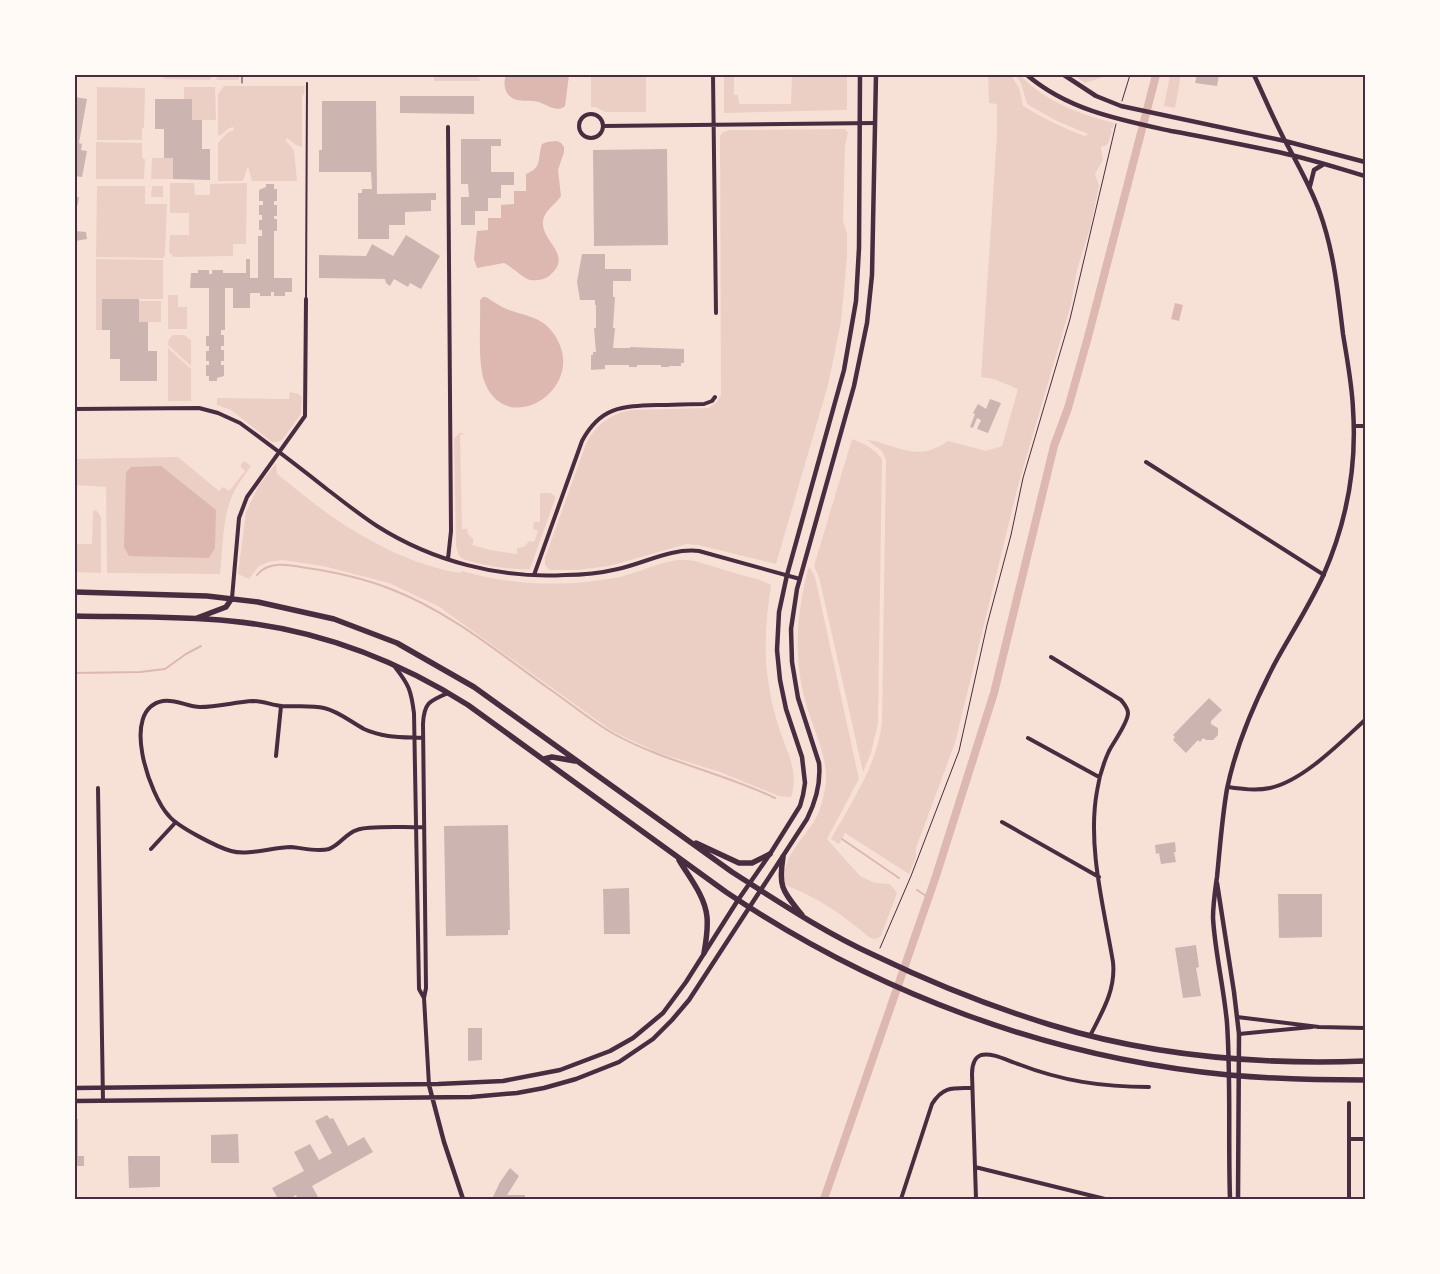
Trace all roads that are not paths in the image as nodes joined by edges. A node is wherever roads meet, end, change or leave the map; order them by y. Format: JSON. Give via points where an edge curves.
{"nodes":[{"id":1,"x":713,"y":75,"type":"edge"},
{"id":2,"x":860,"y":75,"type":"edge"},
{"id":3,"x":876,"y":75,"type":"edge"},
{"id":4,"x":1027,"y":75,"type":"edge"},
{"id":5,"x":1064,"y":75,"type":"edge"},
{"id":6,"x":1254,"y":75,"type":"edge"},
{"id":7,"x":308,"y":83,"type":"dead end"},
{"id":8,"x":1177,"y":119,"type":"junction"},
{"id":9,"x":860,"y":123,"type":"junction"},
{"id":10,"x":875,"y":123,"type":"junction"},
{"id":11,"x":714,"y":125,"type":"junction"},
{"id":12,"x":603,"y":126,"type":"junction"},
{"id":13,"x":448,"y":127,"type":"dead end"},
{"id":14,"x":1175,"y":131,"type":"junction"},
{"id":15,"x":1285,"y":141,"type":"junction"},
{"id":16,"x":1294,"y":156,"type":"junction"},
{"id":17,"x":1365,"y":162,"type":"edge"},
{"id":18,"x":1324,"y":164,"type":"junction"},
{"id":19,"x":1365,"y":176,"type":"edge"},
{"id":20,"x":1309,"y":188,"type":"junction"},
{"id":21,"x":306,"y":299,"type":"joint"},
{"id":22,"x":716,"y":313,"type":"dead end"},
{"id":23,"x":715,"y":397,"type":"dead end"},
{"id":24,"x":75,"y":409,"type":"edge"},
{"id":25,"x":1354,"y":426,"type":"junction"},
{"id":26,"x":1365,"y":426,"type":"edge"},
{"id":27,"x":280,"y":452,"type":"junction"},
{"id":28,"x":1146,"y":462,"type":"dead end"},
{"id":29,"x":448,"y":559,"type":"junction"},
{"id":30,"x":534,"y":575,"type":"junction"},
{"id":31,"x":787,"y":575,"type":"junction"},
{"id":32,"x":1324,"y":575,"type":"junction"},
{"id":33,"x":800,"y":578,"type":"junction"},
{"id":34,"x":75,"y":592,"type":"edge"},
{"id":35,"x":232,"y":598,"type":"junction"},
{"id":36,"x":75,"y":616,"type":"edge"},
{"id":37,"x":192,"y":619,"type":"junction"},
{"id":38,"x":1051,"y":657,"type":"dead end"},
{"id":39,"x":392,"y":663,"type":"junction"},
{"id":40,"x":448,"y":692,"type":"junction"},
{"id":41,"x":282,"y":706,"type":"junction"},
{"id":42,"x":1365,"y":720,"type":"edge"},
{"id":43,"x":415,"y":738,"type":"junction"},
{"id":44,"x":423,"y":738,"type":"junction"},
{"id":45,"x":1028,"y":738,"type":"dead end"},
{"id":46,"x":276,"y":756,"type":"dead end"},
{"id":47,"x":544,"y":759,"type":"junction"},
{"id":48,"x":577,"y":761,"type":"junction"},
{"id":49,"x":1100,"y":778,"type":"junction"},
{"id":50,"x":1228,"y":787,"type":"junction"},
{"id":51,"x":98,"y":788,"type":"dead end"},
{"id":52,"x":175,"y":822,"type":"junction"},
{"id":53,"x":1002,"y":822,"type":"dead end"},
{"id":54,"x":416,"y":828,"type":"junction"},
{"id":55,"x":424,"y":828,"type":"junction"},
{"id":56,"x":678,"y":834,"type":"junction"},
{"id":57,"x":151,"y":849,"type":"dead end"},
{"id":58,"x":770,"y":854,"type":"junction"},
{"id":59,"x":676,"y":856,"type":"junction"},
{"id":60,"x":783,"y":857,"type":"junction"},
{"id":61,"x":1099,"y":877,"type":"junction"},
{"id":62,"x":1216,"y":880,"type":"junction"},
{"id":63,"x":750,"y":884,"type":"junction"},
{"id":64,"x":761,"y":891,"type":"junction"},
{"id":65,"x":738,"y":900,"type":"junction"},
{"id":66,"x":749,"y":908,"type":"junction"},
{"id":67,"x":805,"y":918,"type":"junction"},
{"id":68,"x":704,"y":954,"type":"junction"},
{"id":69,"x":424,"y":998,"type":"junction"},
{"id":70,"x":1237,"y":1018,"type":"junction"},
{"id":71,"x":1319,"y":1026,"type":"junction"},
{"id":72,"x":1365,"y":1028,"type":"edge"},
{"id":73,"x":1239,"y":1034,"type":"junction"},
{"id":74,"x":1090,"y":1036,"type":"junction"},
{"id":75,"x":1228,"y":1057,"type":"junction"},
{"id":76,"x":1239,"y":1058,"type":"junction"},
{"id":77,"x":1365,"y":1061,"type":"edge"},
{"id":78,"x":1228,"y":1075,"type":"junction"},
{"id":79,"x":1238,"y":1076,"type":"junction"},
{"id":80,"x":1365,"y":1080,"type":"edge"},
{"id":81,"x":429,"y":1084,"type":"junction"},
{"id":82,"x":1149,"y":1087,"type":"dead end"},
{"id":83,"x":75,"y":1088,"type":"edge"},
{"id":84,"x":103,"y":1088,"type":"junction"},
{"id":85,"x":972,"y":1088,"type":"junction"},
{"id":86,"x":432,"y":1097,"type":"junction"},
{"id":87,"x":75,"y":1101,"type":"edge"},
{"id":88,"x":103,"y":1101,"type":"junction"},
{"id":89,"x":1349,"y":1103,"type":"dead end"},
{"id":90,"x":1350,"y":1139,"type":"junction"},
{"id":91,"x":1365,"y":1139,"type":"edge"},
{"id":92,"x":975,"y":1167,"type":"junction"},
{"id":93,"x":463,"y":1199,"type":"edge"},
{"id":94,"x":900,"y":1199,"type":"edge"},
{"id":95,"x":976,"y":1199,"type":"edge"},
{"id":96,"x":1105,"y":1199,"type":"edge"},
{"id":97,"x":1230,"y":1199,"type":"edge"},
{"id":98,"x":1238,"y":1199,"type":"edge"},
{"id":99,"x":1350,"y":1199,"type":"edge"}],
"edges":[{"from":1,"to":11,"type":"street"},
{"from":2,"to":9,"type":"street"},
{"from":3,"to":10,"type":"street"},
{"from":4,"to":14,"type":"street","via":[[1060,98],[1083,109]]},
{"from":5,"to":8,"type":"street","via":[[1096,96],[1121,106]]},
{"from":6,"to":15,"type":"street"},
{"from":7,"to":21,"type":"lane"},
{"from":8,"to":14,"type":"street"},
{"from":8,"to":15,"type":"street"},
{"from":9,"to":10,"type":"street"},
{"from":9,"to":11,"type":"street"},
{"from":9,"to":31,"type":"street","via":[[859,248],[852,326],[839,390]]},
{"from":10,"to":33,"type":"street","via":[[872,275],[867,323],[850,402]]},
{"from":11,"to":12,"type":"street"},
{"from":11,"to":22,"type":"street"},
{"from":12,"to":12,"type":"street","via":[[600,135],[591,139],[581,134],[579,127],[583,117],[590,114],[599,118]]},
{"from":13,"to":29,"type":"street","via":[[451,531]]},
{"from":14,"to":16,"type":"street"},
{"from":15,"to":16,"type":"street"},
{"from":15,"to":17,"type":"street"},
{"from":16,"to":18,"type":"street"},
{"from":16,"to":20,"type":"street"},
{"from":18,"to":19,"type":"street"},
{"from":18,"to":20,"type":"street","via":[[1314,170]]},
{"from":20,"to":25,"type":"street","via":[[1320,212],[1335,271]]},
{"from":21,"to":27,"type":"street","via":[[305,416]]},
{"from":23,"to":30,"type":"street","via":[[704,404],[624,407],[610,411],[594,423],[582,441]]},
{"from":24,"to":27,"type":"street","via":[[206,410],[240,423]]},
{"from":25,"to":26,"type":"street"},
{"from":25,"to":32,"type":"street","via":[[1353,456],[1341,527]]},
{"from":27,"to":29,"type":"street","via":[[377,526],[420,549]]},
{"from":27,"to":35,"type":"street","via":[[247,497],[238,518]]},
{"from":28,"to":32,"type":"street"},
{"from":29,"to":30,"type":"street","via":[[500,572]]},
{"from":30,"to":31,"type":"street","via":[[564,576],[617,569],[689,550]]},
{"from":31,"to":33,"type":"street"},
{"from":31,"to":58,"type":"street","via":[[777,631],[778,666],[786,708],[802,757],[805,783],[800,806]]},
{"from":32,"to":50,"type":"street","via":[[1252,709]]},
{"from":33,"to":60,"type":"street","via":[[791,629],[792,662],[798,698],[820,773],[813,807]]},
{"from":34,"to":35,"type":"main road"},
{"from":35,"to":37,"type":"main road","via":[[226,607]]},
{"from":35,"to":48,"type":"main road","via":[[327,618],[398,642],[474,687]]},
{"from":36,"to":37,"type":"main road"},
{"from":37,"to":39,"type":"main road","via":[[297,631]]},
{"from":38,"to":49,"type":"street","via":[[1126,706],[1126,721],[1109,751]]},
{"from":39,"to":40,"type":"main road"},
{"from":39,"to":43,"type":"street","via":[[408,683]]},
{"from":40,"to":44,"type":"street","via":[[424,710]]},
{"from":40,"to":47,"type":"main road"},
{"from":41,"to":43,"type":"street","via":[[326,708],[371,732]]},
{"from":41,"to":46,"type":"street"},
{"from":41,"to":52,"type":"street","via":[[251,701],[199,707],[164,701],[147,710],[140,729],[143,758],[161,806]]},
{"from":42,"to":50,"type":"street","via":[[1319,760],[1286,783],[1263,790]]},
{"from":43,"to":44,"type":"street"},
{"from":43,"to":54,"type":"street"},
{"from":44,"to":55,"type":"street"},
{"from":45,"to":49,"type":"street"},
{"from":47,"to":48,"type":"main road"},
{"from":47,"to":59,"type":"main road"},
{"from":48,"to":56,"type":"main road"},
{"from":49,"to":61,"type":"street","via":[[1093,820]]},
{"from":50,"to":62,"type":"street"},
{"from":51,"to":84,"type":"street"},
{"from":52,"to":54,"type":"street","via":[[237,852],[276,848],[322,850],[336,845],[355,830]]},
{"from":52,"to":57,"type":"street"},
{"from":53,"to":61,"type":"street"},
{"from":54,"to":55,"type":"street"},
{"from":54,"to":69,"type":"street","via":[[419,989]]},
{"from":55,"to":69,"type":"street"},
{"from":56,"to":58,"type":"main road","via":[[739,863],[752,863]]},
{"from":56,"to":63,"type":"main road"},
{"from":58,"to":63,"type":"street"},
{"from":59,"to":65,"type":"main road"},
{"from":59,"to":68,"type":"main road","via":[[705,907]]},
{"from":60,"to":64,"type":"street"},
{"from":60,"to":67,"type":"main road","via":[[780,876],[783,890]]},
{"from":61,"to":74,"type":"street","via":[[1114,977],[1108,1000]]},
{"from":62,"to":70,"type":"street"},
{"from":62,"to":75,"type":"street","via":[[1214,928],[1227,1020]]},
{"from":63,"to":64,"type":"main road"},
{"from":63,"to":65,"type":"street"},
{"from":64,"to":66,"type":"street"},
{"from":64,"to":67,"type":"main road"},
{"from":65,"to":66,"type":"main road"},
{"from":65,"to":68,"type":"street"},
{"from":66,"to":78,"type":"main road","via":[[868,975],[988,1024],[1078,1050],[1152,1065]]},
{"from":66,"to":86,"type":"street","via":[[680,1011],[653,1039],[627,1058],[544,1088],[502,1095]]},
{"from":67,"to":74,"type":"main road","via":[[927,979],[993,1006]]},
{"from":68,"to":81,"type":"street","via":[[663,1013],[621,1046],[571,1067],[531,1076],[503,1081]]},
{"from":69,"to":81,"type":"street"},
{"from":70,"to":71,"type":"street"},
{"from":70,"to":73,"type":"street"},
{"from":71,"to":72,"type":"street"},
{"from":71,"to":73,"type":"street"},
{"from":73,"to":76,"type":"street"},
{"from":74,"to":75,"type":"main road","via":[[1162,1050]]},
{"from":75,"to":76,"type":"main road"},
{"from":75,"to":78,"type":"street"},
{"from":76,"to":77,"type":"main road","via":[[1312,1063]]},
{"from":76,"to":79,"type":"street"},
{"from":78,"to":79,"type":"main road"},
{"from":78,"to":97,"type":"street"},
{"from":79,"to":80,"type":"main road"},
{"from":79,"to":98,"type":"street"},
{"from":81,"to":84,"type":"street"},
{"from":81,"to":86,"type":"street"},
{"from":82,"to":85,"type":"street","via":[[1092,1085],[982,1055],[973,1065]]},
{"from":83,"to":84,"type":"street"},
{"from":84,"to":88,"type":"street"},
{"from":85,"to":92,"type":"street"},
{"from":85,"to":94,"type":"street","via":[[950,1088],[936,1097]]},
{"from":86,"to":88,"type":"street"},
{"from":86,"to":93,"type":"street"},
{"from":87,"to":88,"type":"street"},
{"from":89,"to":90,"type":"street"},
{"from":90,"to":91,"type":"street"},
{"from":90,"to":99,"type":"street"},
{"from":92,"to":95,"type":"street"},
{"from":92,"to":96,"type":"street"}]}
